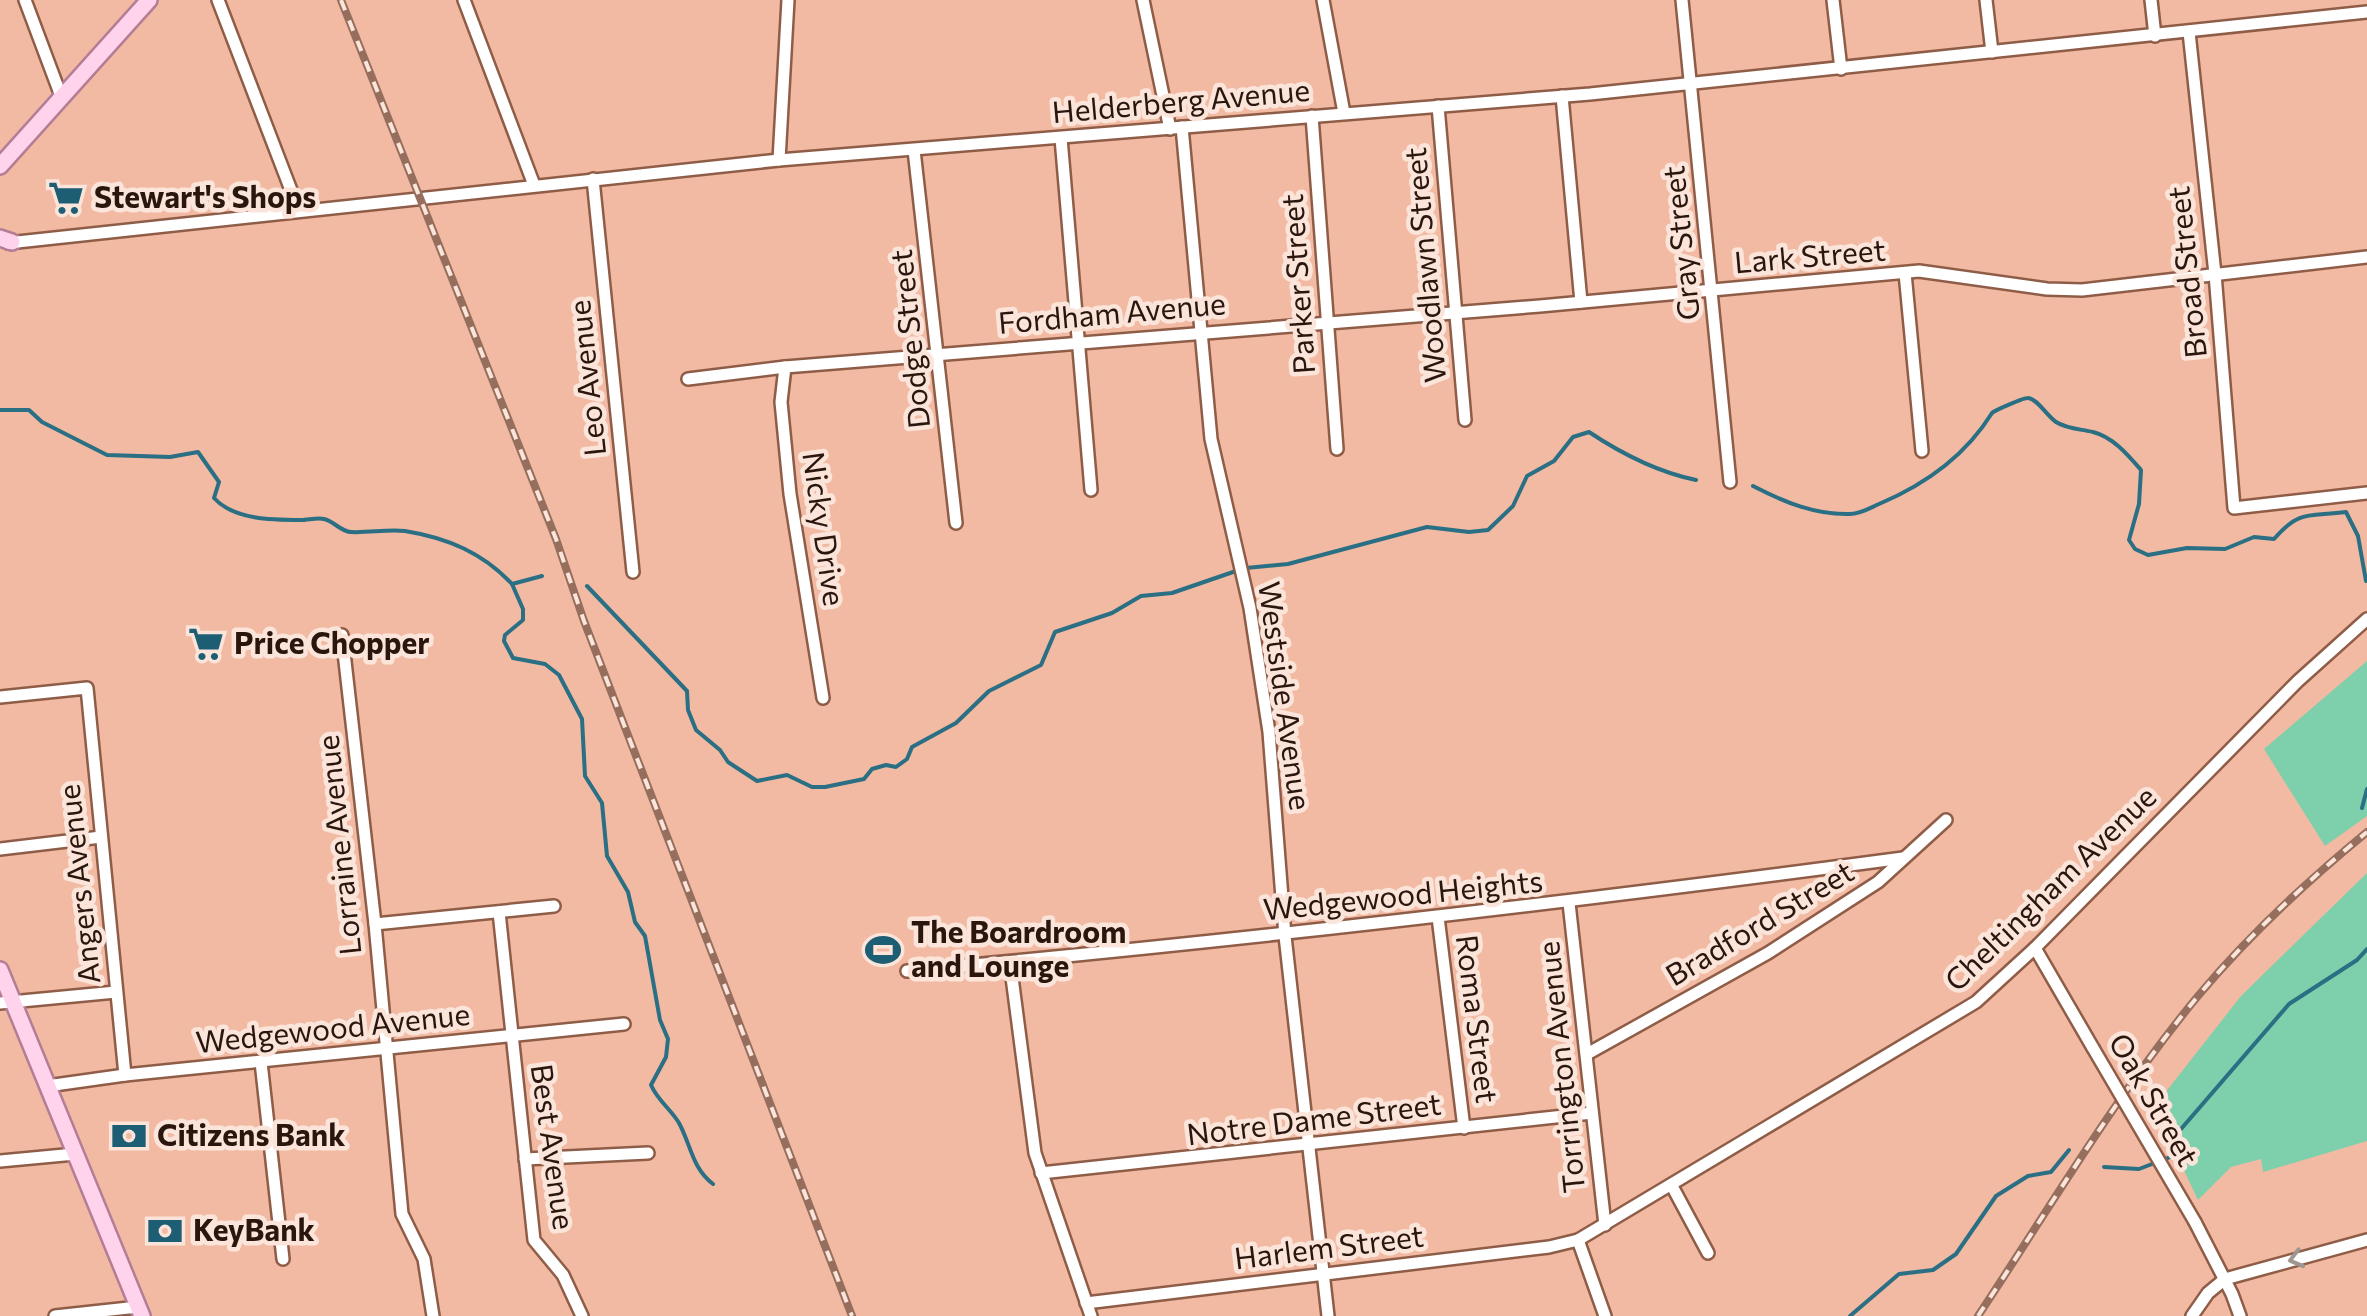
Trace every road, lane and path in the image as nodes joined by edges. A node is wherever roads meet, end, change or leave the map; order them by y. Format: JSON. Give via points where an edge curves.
{"nodes":[{"id":1,"x":25,"y":0,"type":"edge"},
{"id":2,"x":149,"y":0,"type":"edge"},
{"id":3,"x":218,"y":0,"type":"edge"},
{"id":4,"x":464,"y":0,"type":"edge"},
{"id":5,"x":788,"y":0,"type":"edge"},
{"id":6,"x":1142,"y":0,"type":"edge"},
{"id":7,"x":1323,"y":0,"type":"edge"},
{"id":8,"x":1682,"y":0,"type":"edge"},
{"id":9,"x":1832,"y":0,"type":"edge"},
{"id":10,"x":1986,"y":0,"type":"edge"},
{"id":11,"x":2151,"y":0,"type":"edge"},
{"id":12,"x":2367,"y":12,"type":"edge"},
{"id":13,"x":2189,"y":32,"type":"junction"},
{"id":14,"x":2155,"y":36,"type":"junction"},
{"id":15,"x":1992,"y":52,"type":"junction"},
{"id":16,"x":1840,"y":69,"type":"junction"},
{"id":17,"x":1692,"y":85,"type":"junction"},
{"id":18,"x":61,"y":96,"type":"junction"},
{"id":19,"x":1562,"y":96,"type":"junction"},
{"id":20,"x":1438,"y":106,"type":"junction"},
{"id":21,"x":1344,"y":114,"type":"junction"},
{"id":22,"x":1312,"y":116,"type":"junction"},
{"id":23,"x":1176,"y":128,"type":"junction"},
{"id":24,"x":1062,"y":138,"type":"junction"},
{"id":25,"x":914,"y":150,"type":"junction"},
{"id":26,"x":780,"y":160,"type":"junction"},
{"id":27,"x":0,"y":166,"type":"edge"},
{"id":28,"x":593,"y":179,"type":"junction"},
{"id":29,"x":534,"y":185,"type":"junction"},
{"id":30,"x":299,"y":211,"type":"junction"},
{"id":31,"x":4,"y":241,"type":"edge"},
{"id":32,"x":2367,"y":256,"type":"edge"},
{"id":33,"x":1905,"y":273,"type":"junction"},
{"id":34,"x":2215,"y":274,"type":"junction"},
{"id":35,"x":1712,"y":291,"type":"junction"},
{"id":36,"x":1581,"y":302,"type":"junction"},
{"id":37,"x":1540,"y":306,"type":"joint"},
{"id":38,"x":1454,"y":313,"type":"junction"},
{"id":39,"x":1327,"y":322,"type":"junction"},
{"id":40,"x":1202,"y":332,"type":"junction"},
{"id":41,"x":1078,"y":343,"type":"junction"},
{"id":42,"x":938,"y":354,"type":"junction"},
{"id":43,"x":785,"y":367,"type":"junction"},
{"id":44,"x":688,"y":378,"type":"dead end"},
{"id":45,"x":1465,"y":420,"type":"dead end"},
{"id":46,"x":1337,"y":449,"type":"dead end"},
{"id":47,"x":1922,"y":450,"type":"dead end"},
{"id":48,"x":1730,"y":482,"type":"dead end"},
{"id":49,"x":1091,"y":490,"type":"dead end"},
{"id":50,"x":2367,"y":493,"type":"edge"},
{"id":51,"x":956,"y":523,"type":"dead end"},
{"id":52,"x":633,"y":572,"type":"dead end"},
{"id":53,"x":2367,"y":619,"type":"edge"},
{"id":54,"x":342,"y":635,"type":"dead end"},
{"id":55,"x":0,"y":696,"type":"edge"},
{"id":56,"x":823,"y":698,"type":"dead end"},
{"id":57,"x":1946,"y":820,"type":"dead end"},
{"id":58,"x":101,"y":838,"type":"junction"},
{"id":59,"x":0,"y":849,"type":"edge"},
{"id":60,"x":1904,"y":858,"type":"junction"},
{"id":61,"x":1569,"y":903,"type":"junction"},
{"id":62,"x":554,"y":906,"type":"dead end"},
{"id":63,"x":498,"y":912,"type":"junction"},
{"id":64,"x":1438,"y":917,"type":"junction"},
{"id":65,"x":375,"y":924,"type":"junction"},
{"id":66,"x":1285,"y":936,"type":"junction"},
{"id":67,"x":2035,"y":948,"type":"junction"},
{"id":68,"x":1010,"y":962,"type":"junction"},
{"id":69,"x":0,"y":970,"type":"edge"},
{"id":70,"x":907,"y":971,"type":"dead end"},
{"id":71,"x":116,"y":992,"type":"junction"},
{"id":72,"x":7,"y":1003,"type":"edge"},
{"id":73,"x":624,"y":1024,"type":"dead end"},
{"id":74,"x":513,"y":1036,"type":"junction"},
{"id":75,"x":384,"y":1050,"type":"junction"},
{"id":76,"x":1587,"y":1054,"type":"junction"},
{"id":77,"x":262,"y":1062,"type":"junction"},
{"id":78,"x":126,"y":1074,"type":"junction"},
{"id":79,"x":47,"y":1086,"type":"junction"},
{"id":80,"x":1592,"y":1114,"type":"junction"},
{"id":81,"x":1464,"y":1128,"type":"junction"},
{"id":82,"x":1308,"y":1144,"type":"junction"},
{"id":83,"x":648,"y":1153,"type":"dead end"},
{"id":84,"x":75,"y":1154,"type":"junction"},
{"id":85,"x":525,"y":1159,"type":"junction"},
{"id":86,"x":0,"y":1161,"type":"edge"},
{"id":87,"x":1041,"y":1172,"type":"junction"},
{"id":88,"x":1672,"y":1186,"type":"junction"},
{"id":89,"x":1605,"y":1225,"type":"junction"},
{"id":90,"x":1578,"y":1240,"type":"junction"},
{"id":91,"x":2367,"y":1240,"type":"edge"},
{"id":92,"x":1708,"y":1252,"type":"dead end"},
{"id":93,"x":283,"y":1260,"type":"dead end"},
{"id":94,"x":1324,"y":1274,"type":"junction"},
{"id":95,"x":2225,"y":1280,"type":"junction"},
{"id":96,"x":1086,"y":1303,"type":"junction"},
{"id":97,"x":140,"y":1312,"type":"edge"},
{"id":98,"x":1604,"y":1315,"type":"edge"},
{"id":99,"x":55,"y":1316,"type":"edge"},
{"id":100,"x":432,"y":1316,"type":"edge"},
{"id":101,"x":582,"y":1316,"type":"edge"},
{"id":102,"x":1091,"y":1316,"type":"edge"},
{"id":103,"x":1328,"y":1316,"type":"edge"},
{"id":104,"x":2192,"y":1316,"type":"edge"},
{"id":105,"x":2240,"y":1316,"type":"edge"}],
"edges":[{"from":1,"to":18,"type":"street"},
{"from":2,"to":18,"type":"main road"},
{"from":3,"to":30,"type":"street"},
{"from":4,"to":29,"type":"street"},
{"from":5,"to":26,"type":"street"},
{"from":6,"to":23,"type":"street","name":"Westside Avenue"},
{"from":7,"to":21,"type":"street"},
{"from":8,"to":17,"type":"street","name":"Gray Street"},
{"from":9,"to":16,"type":"street"},
{"from":10,"to":15,"type":"street"},
{"from":11,"to":14,"type":"street"},
{"from":12,"to":13,"type":"street","name":"Helderberg Avenue"},
{"from":13,"to":14,"type":"street","name":"Helderberg Avenue"},
{"from":13,"to":34,"type":"street","name":"Broad Street"},
{"from":14,"to":15,"type":"street","name":"Helderberg Avenue"},
{"from":15,"to":16,"type":"street","name":"Helderberg Avenue"},
{"from":16,"to":17,"type":"street","name":"Helderberg Avenue"},
{"from":17,"to":19,"type":"street","name":"Helderberg Avenue"},
{"from":17,"to":35,"type":"street","name":"Gray Street"},
{"from":18,"to":27,"type":"main road"},
{"from":19,"to":20,"type":"street","name":"Helderberg Avenue"},
{"from":19,"to":36,"type":"street"},
{"from":20,"to":21,"type":"street","name":"Helderberg Avenue"},
{"from":20,"to":38,"type":"street","name":"Woodlawn Street"},
{"from":21,"to":22,"type":"street","name":"Helderberg Avenue"},
{"from":22,"to":23,"type":"street","name":"Helderberg Avenue"},
{"from":22,"to":39,"type":"street","name":"Parker Street"},
{"from":23,"to":24,"type":"street","name":"Helderberg Avenue"},
{"from":23,"to":40,"type":"street","name":"Westside Avenue"},
{"from":24,"to":25,"type":"street","name":"Helderberg Avenue"},
{"from":24,"to":41,"type":"street"},
{"from":25,"to":26,"type":"street","name":"Helderberg Avenue"},
{"from":25,"to":42,"type":"street","name":"Dodge Street"},
{"from":26,"to":28,"type":"street","name":"Helderberg Avenue"},
{"from":28,"to":29,"type":"street","name":"Helderberg Avenue"},
{"from":28,"to":52,"type":"street","name":"Leo Avenue"},
{"from":29,"to":30,"type":"street","name":"Helderberg Avenue"},
{"from":30,"to":31,"type":"street","name":"Helderberg Avenue"},
{"from":32,"to":34,"type":"street","name":"Lark Street"},
{"from":33,"to":34,"type":"street","name":"Lark Street","via":[[2082,290]]},
{"from":33,"to":35,"type":"street","name":"Lark Street"},
{"from":33,"to":47,"type":"street"},
{"from":34,"to":50,"type":"street","name":"Broad Street","via":[[2234,508]]},
{"from":35,"to":36,"type":"street","name":"Lark Street"},
{"from":35,"to":48,"type":"street","name":"Gray Street"},
{"from":36,"to":37,"type":"street","name":"Lark Street"},
{"from":37,"to":38,"type":"street","name":"Fordham Avenue"},
{"from":38,"to":39,"type":"street","name":"Fordham Avenue"},
{"from":38,"to":45,"type":"street","name":"Woodlawn Street"},
{"from":39,"to":40,"type":"street","name":"Fordham Avenue"},
{"from":39,"to":46,"type":"street","name":"Parker Street"},
{"from":40,"to":41,"type":"street","name":"Fordham Avenue"},
{"from":40,"to":66,"type":"street","name":"Westside Avenue","via":[[1211,439],[1269,732]]},
{"from":41,"to":42,"type":"street","name":"Fordham Avenue"},
{"from":41,"to":49,"type":"street"},
{"from":42,"to":43,"type":"street","name":"Fordham Avenue"},
{"from":42,"to":51,"type":"street","name":"Dodge Street"},
{"from":43,"to":44,"type":"street","name":"Fordham Avenue"},
{"from":43,"to":56,"type":"street","name":"Nicky Drive","via":[[781,402],[790,494]]},
{"from":53,"to":67,"type":"street","name":"Cheltingham Avenue"},
{"from":54,"to":65,"type":"street","name":"Lorraine Avenue"},
{"from":55,"to":58,"type":"street","name":"Angers Avenue","via":[[86,688]]},
{"from":57,"to":60,"type":"street","name":"Bradford Street"},
{"from":58,"to":59,"type":"street"},
{"from":58,"to":71,"type":"street","name":"Angers Avenue"},
{"from":60,"to":61,"type":"street","name":"Wedgewood Heights"},
{"from":60,"to":76,"type":"street","name":"Bradford Street","via":[[1768,953]]},
{"from":61,"to":64,"type":"street","name":"Wedgewood Heights"},
{"from":61,"to":76,"type":"street","name":"Torrington Avenue"},
{"from":62,"to":63,"type":"street"},
{"from":63,"to":65,"type":"street"},
{"from":63,"to":74,"type":"street","name":"Best Avenue"},
{"from":64,"to":66,"type":"street","name":"Wedgewood Heights"},
{"from":64,"to":81,"type":"street","name":"Roma Street"},
{"from":65,"to":75,"type":"street","name":"Lorraine Avenue"},
{"from":66,"to":68,"type":"street","name":"Wedgewood Heights"},
{"from":66,"to":82,"type":"street","name":"Westside Avenue"},
{"from":67,"to":88,"type":"street","name":"Cheltingham Avenue","via":[[1976,1002]]},
{"from":67,"to":95,"type":"street","name":"Oak Street","bridge":true},
{"from":68,"to":70,"type":"street","name":"Wedgewood Heights"},
{"from":68,"to":87,"type":"street"},
{"from":69,"to":72,"type":"main road"},
{"from":71,"to":72,"type":"street"},
{"from":71,"to":78,"type":"street","name":"Angers Avenue"},
{"from":72,"to":79,"type":"main road"},
{"from":73,"to":74,"type":"street","name":"Wedgewood Avenue"},
{"from":74,"to":75,"type":"street","name":"Wedgewood Avenue"},
{"from":74,"to":85,"type":"street","name":"Best Avenue"},
{"from":75,"to":77,"type":"street","name":"Wedgewood Avenue"},
{"from":75,"to":100,"type":"street","name":"Lorraine Avenue","via":[[402,1214],[424,1258]]},
{"from":76,"to":80,"type":"street","name":"Torrington Avenue"},
{"from":77,"to":78,"type":"street","name":"Wedgewood Avenue"},
{"from":77,"to":93,"type":"street"},
{"from":78,"to":79,"type":"street","name":"Wedgewood Avenue"},
{"from":79,"to":84,"type":"main road"},
{"from":80,"to":81,"type":"street","name":"Notre Dame Street"},
{"from":80,"to":89,"type":"street","name":"Torrington Avenue"},
{"from":81,"to":82,"type":"street","name":"Notre Dame Street"},
{"from":82,"to":87,"type":"street","name":"Notre Dame Street"},
{"from":82,"to":94,"type":"street","name":"Westside Avenue"},
{"from":83,"to":85,"type":"street"},
{"from":84,"to":86,"type":"street"},
{"from":84,"to":97,"type":"main road"},
{"from":85,"to":101,"type":"street","name":"Best Avenue","via":[[534,1240],[562,1274]]},
{"from":87,"to":96,"type":"street"},
{"from":88,"to":89,"type":"street","name":"Cheltingham Avenue"},
{"from":88,"to":92,"type":"street"},
{"from":89,"to":90,"type":"street","name":"Cheltingham Avenue"},
{"from":90,"to":94,"type":"street","name":"Harlem Street"},
{"from":90,"to":98,"type":"street"},
{"from":91,"to":95,"type":"street","one_way":true},
{"from":94,"to":96,"type":"street","name":"Harlem Street"},
{"from":94,"to":103,"type":"street","name":"Westside Avenue"},
{"from":95,"to":104,"type":"street"},
{"from":95,"to":105,"type":"street","name":"Oak Street"},
{"from":96,"to":102,"type":"street"},
{"from":97,"to":99,"type":"street"}]}
